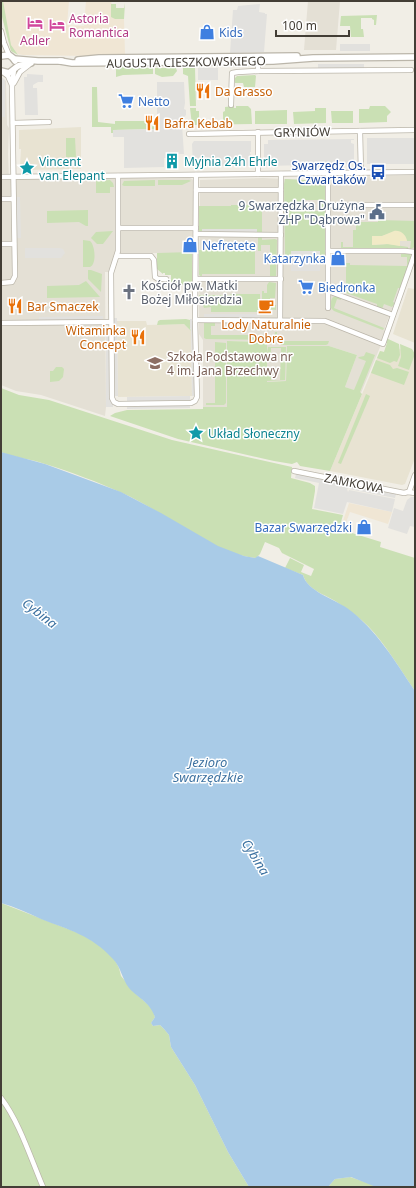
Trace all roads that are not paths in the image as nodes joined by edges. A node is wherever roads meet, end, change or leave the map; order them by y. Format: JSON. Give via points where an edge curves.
{"nodes":[{"id":1,"x":1,"y":31,"type":"edge"},
{"id":2,"x":4,"y":43,"type":"junction"},
{"id":3,"x":9,"y":55,"type":"junction"},
{"id":4,"x":1,"y":56,"type":"edge"},
{"id":5,"x":415,"y":57,"type":"edge"},
{"id":6,"x":14,"y":59,"type":"junction"},
{"id":7,"x":258,"y":59,"type":"junction"},
{"id":8,"x":38,"y":61,"type":"junction"},
{"id":9,"x":14,"y":69,"type":"junction"},
{"id":10,"x":411,"y":70,"type":"dead end"},
{"id":11,"x":258,"y":71,"type":"junction"},
{"id":12,"x":2,"y":72,"type":"edge"},
{"id":13,"x":12,"y":87,"type":"junction"},
{"id":14,"x":231,"y":105,"type":"dead end"},
{"id":15,"x":49,"y":122,"type":"dead end"},
{"id":16,"x":13,"y":123,"type":"junction"},
{"id":17,"x":414,"y":130,"type":"dead end"},
{"id":18,"x":360,"y":131,"type":"junction"},
{"id":19,"x":258,"y":132,"type":"junction"},
{"id":20,"x":189,"y":134,"type":"dead end"},
{"id":21,"x":361,"y":172,"type":"junction"},
{"id":22,"x":415,"y":172,"type":"edge"},
{"id":23,"x":328,"y":173,"type":"junction"},
{"id":24,"x":258,"y":174,"type":"junction"},
{"id":25,"x":281,"y":174,"type":"junction"},
{"id":26,"x":196,"y":175,"type":"junction"},
{"id":27,"x":118,"y":176,"type":"junction"},
{"id":28,"x":1,"y":177,"type":"edge"},
{"id":29,"x":13,"y":177,"type":"junction"},
{"id":30,"x":196,"y":190,"type":"junction"},
{"id":31,"x":281,"y":190,"type":"junction"},
{"id":32,"x":1,"y":199,"type":"edge"},
{"id":33,"x":13,"y":199,"type":"junction"},
{"id":34,"x":328,"y":205,"type":"junction"},
{"id":35,"x":415,"y":205,"type":"edge"},
{"id":36,"x":119,"y":228,"type":"junction"},
{"id":37,"x":196,"y":228,"type":"junction"},
{"id":38,"x":196,"y":234,"type":"junction"},
{"id":39,"x":281,"y":235,"type":"junction"},
{"id":40,"x":1,"y":244,"type":"edge"},
{"id":41,"x":14,"y":244,"type":"junction"},
{"id":42,"x":328,"y":251,"type":"junction"},
{"id":43,"x":415,"y":253,"type":"edge"},
{"id":44,"x":117,"y":256,"type":"junction"},
{"id":45,"x":166,"y":279,"type":"dead end"},
{"id":46,"x":196,"y":279,"type":"junction"},
{"id":47,"x":280,"y":279,"type":"junction"},
{"id":48,"x":1,"y":283,"type":"edge"},
{"id":49,"x":328,"y":291,"type":"junction"},
{"id":50,"x":328,"y":308,"type":"dead end"},
{"id":51,"x":393,"y":315,"type":"junction"},
{"id":52,"x":195,"y":320,"type":"junction"},
{"id":53,"x":280,"y":320,"type":"junction"},
{"id":54,"x":111,"y":322,"type":"junction"},
{"id":55,"x":1,"y":323,"type":"edge"},
{"id":56,"x":294,"y":471,"type":"dead end"},
{"id":57,"x":415,"y":475,"type":"edge"},
{"id":58,"x":406,"y":493,"type":"junction"},
{"id":59,"x":415,"y":493,"type":"edge"},
{"id":60,"x":1,"y":1098,"type":"edge"},
{"id":61,"x":42,"y":1187,"type":"edge"}],
"edges":[{"from":1,"to":2,"type":"street"},
{"from":2,"to":3,"type":"street"},
{"from":2,"to":4,"type":"street"},
{"from":3,"to":4,"type":"street"},
{"from":3,"to":6,"type":"street"},
{"from":5,"to":7,"type":"street","name":"AUGUSTA CIESZKOWSKIEGO","via":[[287,56]]},
{"from":6,"to":8,"type":"street","name":"AUGUSTA CIESZKOWSKIEGO"},
{"from":6,"to":9,"type":"street"},
{"from":7,"to":8,"type":"street","name":"AUGUSTA CIESZKOWSKIEGO","via":[[87,63]]},
{"from":7,"to":11,"type":"street"},
{"from":8,"to":9,"type":"street","name":"AUGUSTA CIESZKOWSKIEGO"},
{"from":8,"to":13,"type":"street","via":[[22,70]]},
{"from":9,"to":12,"type":"street","name":"AUGUSTA CIESZKOWSKIEGO"},
{"from":9,"to":13,"type":"street"},
{"from":10,"to":11,"type":"street"},
{"from":11,"to":14,"type":"street","via":[[232,73]]},
{"from":12,"to":13,"type":"street","via":[[8,76]]},
{"from":13,"to":16,"type":"street"},
{"from":15,"to":16,"type":"street"},
{"from":16,"to":29,"type":"street"},
{"from":17,"to":18,"type":"street","name":"GRYNIÓW"},
{"from":18,"to":19,"type":"street","name":"GRYNIÓW"},
{"from":18,"to":21,"type":"street"},
{"from":19,"to":20,"type":"street","name":"GRYNIÓW"},
{"from":19,"to":24,"type":"street"},
{"from":21,"to":22,"type":"street"},
{"from":21,"to":23,"type":"street"},
{"from":23,"to":25,"type":"street"},
{"from":23,"to":34,"type":"street"},
{"from":24,"to":25,"type":"street"},
{"from":24,"to":26,"type":"street"},
{"from":25,"to":31,"type":"street"},
{"from":26,"to":27,"type":"street"},
{"from":26,"to":30,"type":"street"},
{"from":27,"to":29,"type":"street"},
{"from":27,"to":36,"type":"street"},
{"from":28,"to":29,"type":"street"},
{"from":29,"to":33,"type":"street"},
{"from":30,"to":31,"type":"street"},
{"from":30,"to":37,"type":"street"},
{"from":31,"to":39,"type":"street"},
{"from":32,"to":33,"type":"street"},
{"from":33,"to":41,"type":"street"},
{"from":34,"to":35,"type":"street"},
{"from":34,"to":42,"type":"street"},
{"from":36,"to":37,"type":"street"},
{"from":36,"to":44,"type":"street"},
{"from":37,"to":38,"type":"street"},
{"from":38,"to":39,"type":"street"},
{"from":38,"to":46,"type":"street"},
{"from":39,"to":47,"type":"street"},
{"from":40,"to":41,"type":"street"},
{"from":41,"to":48,"type":"street","via":[[14,279],[11,283]]},
{"from":42,"to":43,"type":"street"},
{"from":42,"to":49,"type":"street"},
{"from":43,"to":51,"type":"street"},
{"from":44,"to":45,"type":"street","via":[[151,256],[154,259],[155,277]]},
{"from":44,"to":54,"type":"street","via":[[110,273]]},
{"from":46,"to":47,"type":"street"},
{"from":46,"to":52,"type":"street"},
{"from":47,"to":53,"type":"street"},
{"from":49,"to":50,"type":"street"},
{"from":49,"to":51,"type":"street"},
{"from":51,"to":53,"type":"street","via":[[383,344],[328,321]]},
{"from":52,"to":53,"type":"street"},
{"from":52,"to":54,"type":"street","via":[[197,397],[191,403],[114,402],[111,398]]},
{"from":54,"to":55,"type":"street"},
{"from":56,"to":58,"type":"street","name":"ZAMKOWA"},
{"from":57,"to":58,"type":"street"},
{"from":58,"to":59,"type":"street","name":"ZAMKOWA"},
{"from":60,"to":61,"type":"street","via":[[16,1122]]}]}
